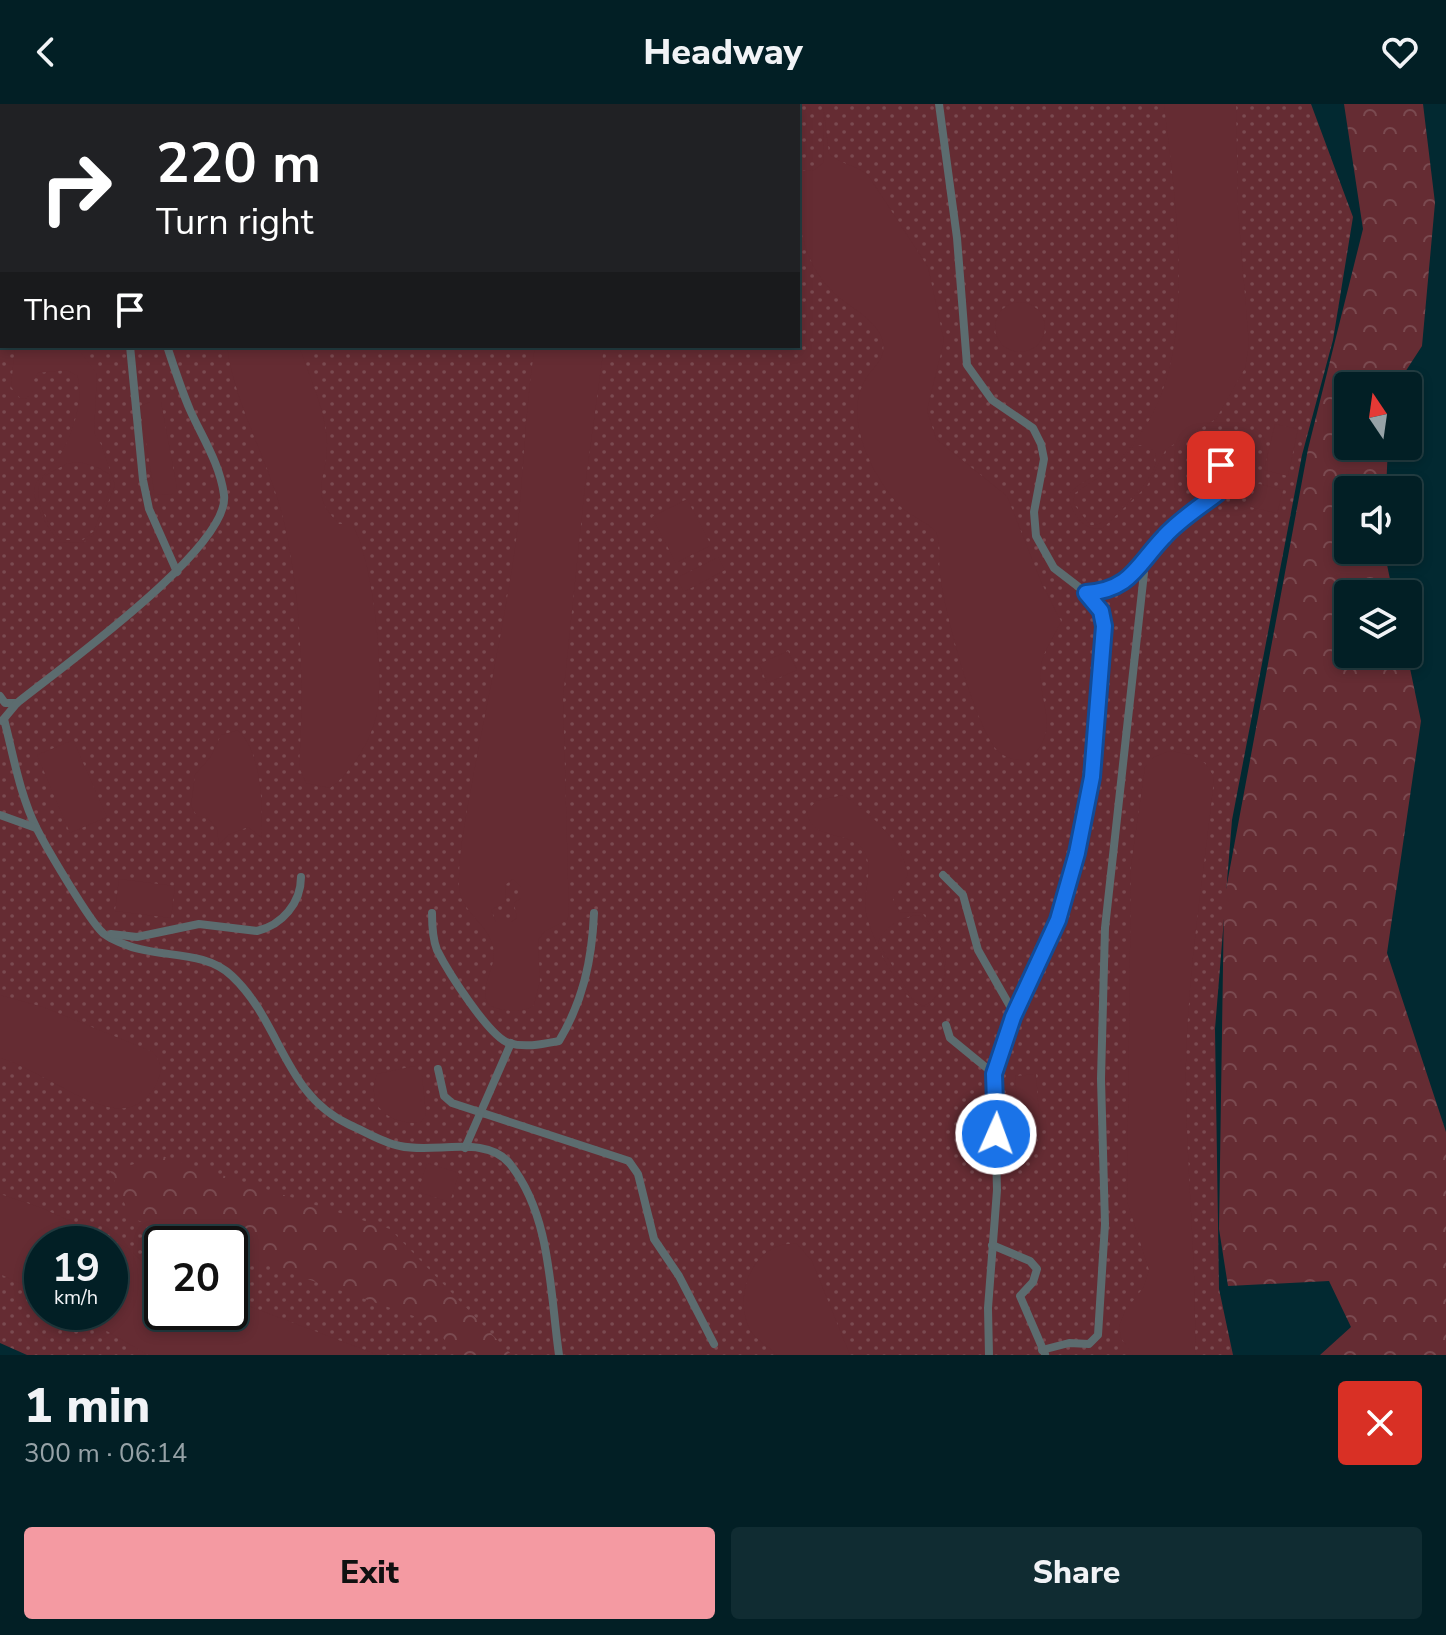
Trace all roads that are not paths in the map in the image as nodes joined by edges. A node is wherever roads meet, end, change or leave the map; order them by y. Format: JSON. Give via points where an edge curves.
{"nodes":[{"id":1,"x":939,"y":104,"type":"edge"},
{"id":2,"x":130,"y":348,"type":"edge"},
{"id":3,"x":168,"y":348,"type":"edge"},
{"id":4,"x":1222,"y":444,"type":"dead end"},
{"id":5,"x":1142,"y":566,"type":"junction"},
{"id":6,"x":177,"y":572,"type":"junction"},
{"id":7,"x":1086,"y":593,"type":"junction"},
{"id":8,"x":0,"y":696,"type":"edge"},
{"id":9,"x":17,"y":703,"type":"junction"},
{"id":10,"x":2,"y":721,"type":"edge"},
{"id":11,"x":0,"y":815,"type":"edge"},
{"id":12,"x":36,"y":828,"type":"junction"},
{"id":13,"x":943,"y":875,"type":"dead end"},
{"id":14,"x":301,"y":877,"type":"dead end"},
{"id":15,"x":432,"y":913,"type":"dead end"},
{"id":16,"x":594,"y":913,"type":"dead end"},
{"id":17,"x":102,"y":933,"type":"junction"},
{"id":18,"x":1015,"y":1015,"type":"junction"},
{"id":19,"x":946,"y":1025,"type":"dead end"},
{"id":20,"x":511,"y":1043,"type":"junction"},
{"id":21,"x":438,"y":1069,"type":"dead end"},
{"id":22,"x":994,"y":1074,"type":"junction"},
{"id":23,"x":480,"y":1112,"type":"junction"},
{"id":24,"x":465,"y":1148,"type":"junction"},
{"id":25,"x":992,"y":1245,"type":"junction"},
{"id":26,"x":714,"y":1344,"type":"dead end"},
{"id":27,"x":1044,"y":1353,"type":"edge"},
{"id":28,"x":559,"y":1355,"type":"edge"},
{"id":29,"x":989,"y":1355,"type":"edge"}],
"edges":[{"from":1,"to":7,"type":"lane","via":[[962,277],[967,365],[992,400],[1033,428],[1044,459],[1034,512],[1036,536],[1054,568]]},
{"from":2,"to":6,"type":"lane","via":[[149,509]]},
{"from":3,"to":6,"type":"lane","via":[[224,496],[223,511],[207,540]]},
{"from":4,"to":5,"type":"lane","via":[[1218,493],[1166,534]]},
{"from":5,"to":7,"type":"lane","via":[[1118,585]]},
{"from":5,"to":27,"type":"lane","via":[[1101,984],[1105,1224],[1098,1335],[1089,1344],[1069,1343]]},
{"from":6,"to":9,"type":"lane"},
{"from":7,"to":18,"type":"lane","via":[[1101,611],[1104,626],[1092,777],[1058,920]]},
{"from":8,"to":9,"type":"lane","via":[[5,703]]},
{"from":9,"to":10,"type":"lane"},
{"from":10,"to":12,"type":"lane"},
{"from":11,"to":12,"type":"lane"},
{"from":12,"to":17,"type":"lane"},
{"from":13,"to":18,"type":"lane","via":[[963,895],[978,950]]},
{"from":14,"to":17,"type":"lane","via":[[297,900],[268,929],[187,925],[137,937]]},
{"from":15,"to":20,"type":"lane","via":[[436,947],[453,977],[492,1029]]},
{"from":16,"to":20,"type":"lane","via":[[592,952],[577,1011],[559,1041],[537,1046]]},
{"from":17,"to":24,"type":"lane","via":[[131,946],[193,957],[230,973],[258,1004],[299,1085],[322,1109],[397,1146]]},
{"from":18,"to":22,"type":"lane"},
{"from":19,"to":22,"type":"lane","via":[[950,1038]]},
{"from":20,"to":23,"type":"lane"},
{"from":21,"to":23,"type":"lane","via":[[444,1096]]},
{"from":22,"to":25,"type":"lane","via":[[997,1190]]},
{"from":23,"to":24,"type":"lane"},
{"from":23,"to":26,"type":"lane","via":[[629,1161],[638,1174],[654,1239]]},
{"from":24,"to":28,"type":"lane","via":[[482,1146],[507,1160],[530,1192],[539,1216]]},
{"from":25,"to":27,"type":"lane","via":[[1037,1269],[1020,1296]]},
{"from":25,"to":29,"type":"lane"}]}
